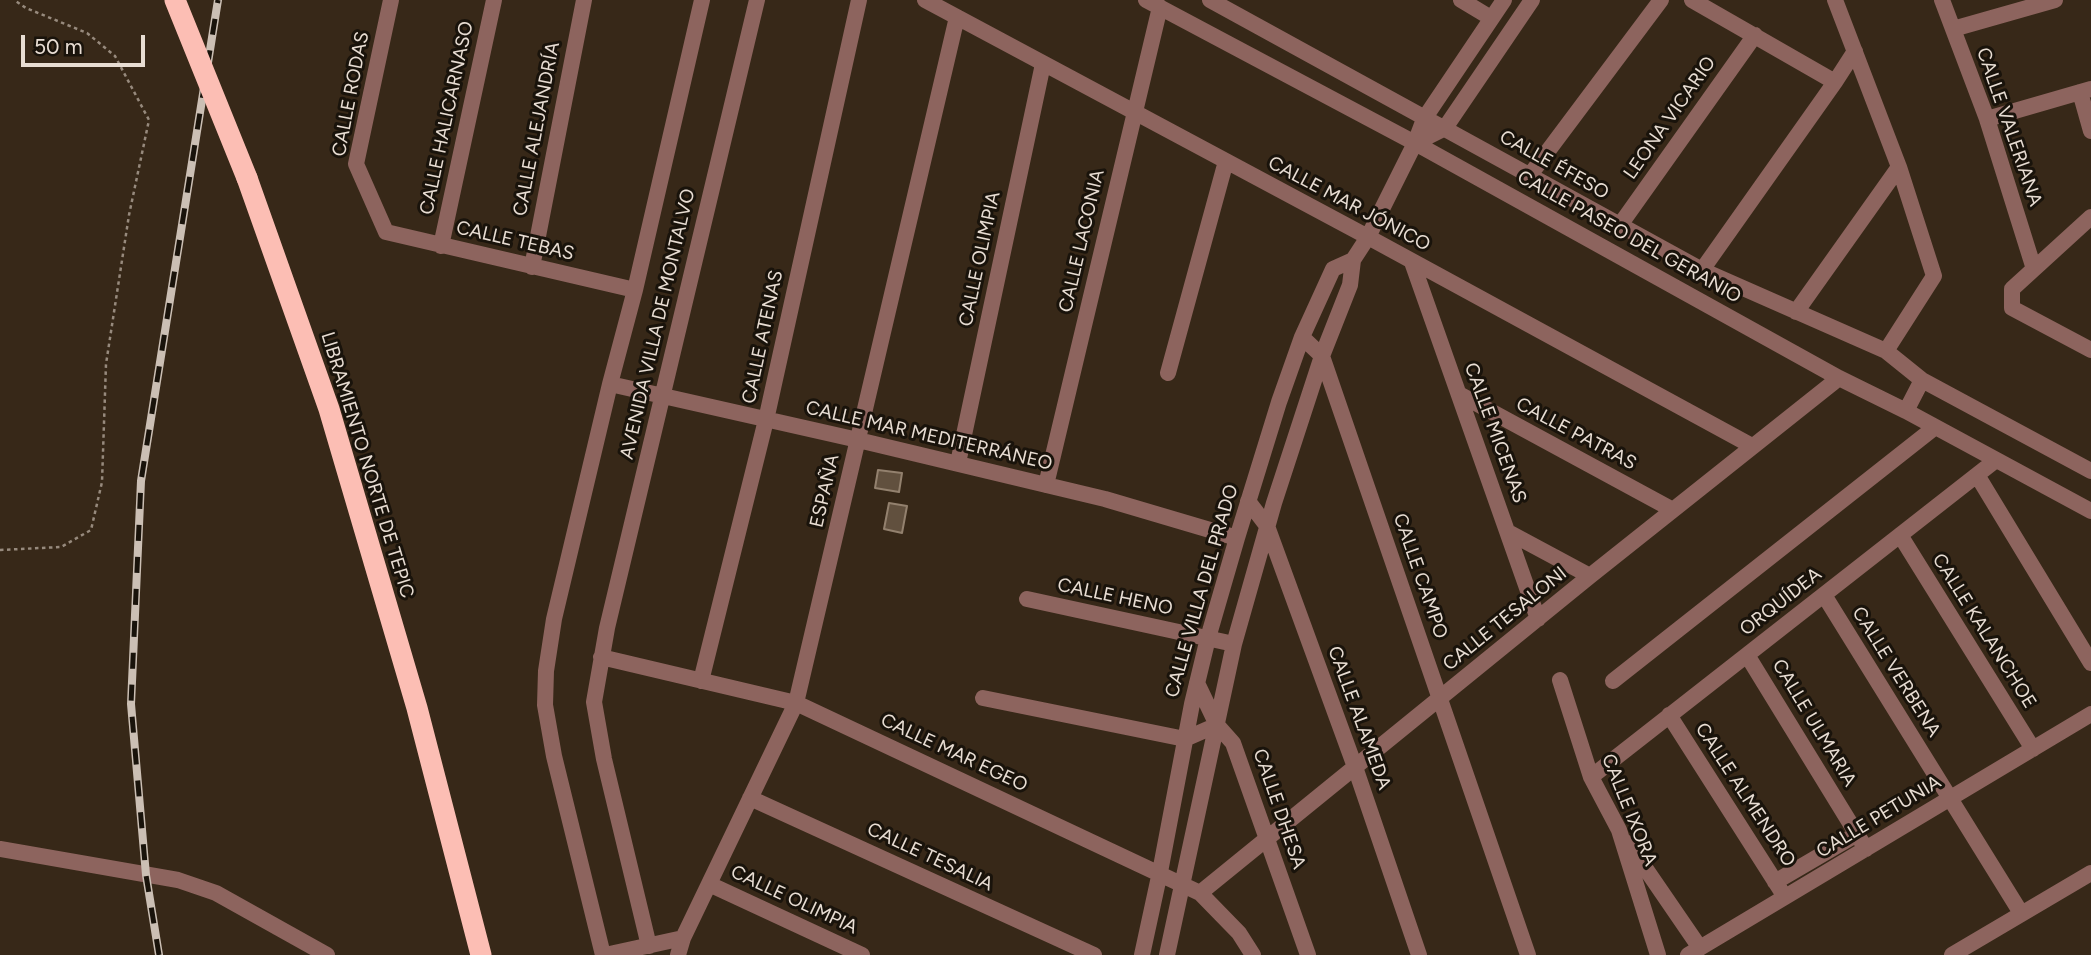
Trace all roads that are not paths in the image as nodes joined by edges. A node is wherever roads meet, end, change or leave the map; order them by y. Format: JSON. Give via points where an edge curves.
{"nodes":[{"id":1,"x":175,"y":0,"type":"edge"},
{"id":2,"x":391,"y":0,"type":"edge"},
{"id":3,"x":494,"y":0,"type":"edge"},
{"id":4,"x":584,"y":0,"type":"edge"},
{"id":5,"x":702,"y":0,"type":"edge"},
{"id":6,"x":757,"y":0,"type":"edge"},
{"id":7,"x":859,"y":0,"type":"edge"},
{"id":8,"x":925,"y":0,"type":"edge"},
{"id":9,"x":1210,"y":0,"type":"edge"},
{"id":10,"x":1461,"y":0,"type":"edge"},
{"id":11,"x":1504,"y":0,"type":"edge"},
{"id":12,"x":1532,"y":0,"type":"edge"},
{"id":13,"x":1661,"y":0,"type":"edge"},
{"id":14,"x":1692,"y":0,"type":"edge"},
{"id":15,"x":1835,"y":0,"type":"edge"},
{"id":16,"x":1942,"y":0,"type":"edge"},
{"id":17,"x":2055,"y":0,"type":"edge"},
{"id":18,"x":1153,"y":4,"type":"edge"},
{"id":19,"x":957,"y":17,"type":"junction"},
{"id":20,"x":1492,"y":18,"type":"junction"},
{"id":21,"x":1953,"y":29,"type":"junction"},
{"id":22,"x":1755,"y":35,"type":"junction"},
{"id":23,"x":1855,"y":51,"type":"junction"},
{"id":24,"x":1043,"y":64,"type":"junction"},
{"id":25,"x":1835,"y":82,"type":"junction"},
{"id":26,"x":2085,"y":90,"type":"edge"},
{"id":27,"x":1135,"y":111,"type":"junction"},
{"id":28,"x":1424,"y":119,"type":"junction"},
{"id":29,"x":1987,"y":119,"type":"junction"},
{"id":30,"x":1445,"y":128,"type":"junction"},
{"id":31,"x":2091,"y":131,"type":"edge"},
{"id":32,"x":1415,"y":143,"type":"junction"},
{"id":33,"x":1226,"y":161,"type":"junction"},
{"id":34,"x":1899,"y":167,"type":"junction"},
{"id":35,"x":1530,"y":175,"type":"junction"},
{"id":36,"x":2091,"y":217,"type":"edge"},
{"id":37,"x":1620,"y":225,"type":"junction"},
{"id":38,"x":386,"y":232,"type":"joint"},
{"id":39,"x":1368,"y":237,"type":"junction"},
{"id":40,"x":441,"y":246,"type":"junction"},
{"id":41,"x":1353,"y":260,"type":"junction"},
{"id":42,"x":1412,"y":262,"type":"junction"},
{"id":43,"x":532,"y":267,"type":"junction"},
{"id":44,"x":2034,"y":269,"type":"junction"},
{"id":45,"x":1702,"y":270,"type":"junction"},
{"id":46,"x":635,"y":290,"type":"junction"},
{"id":47,"x":1796,"y":312,"type":"junction"},
{"id":48,"x":1302,"y":337,"type":"junction"},
{"id":49,"x":2090,"y":348,"type":"edge"},
{"id":50,"x":1886,"y":351,"type":"junction"},
{"id":51,"x":1322,"y":356,"type":"junction"},
{"id":52,"x":1168,"y":373,"type":"dead end"},
{"id":53,"x":1839,"y":379,"type":"junction"},
{"id":54,"x":1922,"y":380,"type":"junction"},
{"id":55,"x":610,"y":384,"type":"junction"},
{"id":56,"x":1459,"y":394,"type":"junction"},
{"id":57,"x":662,"y":396,"type":"junction"},
{"id":58,"x":1906,"y":411,"type":"junction"},
{"id":59,"x":766,"y":420,"type":"junction"},
{"id":60,"x":1934,"y":428,"type":"junction"},
{"id":61,"x":858,"y":440,"type":"junction"},
{"id":62,"x":1752,"y":446,"type":"junction"},
{"id":63,"x":1996,"y":460,"type":"junction"},
{"id":64,"x":958,"y":463,"type":"junction"},
{"id":65,"x":2091,"y":471,"type":"edge"},
{"id":66,"x":1977,"y":475,"type":"junction"},
{"id":67,"x":1046,"y":485,"type":"junction"},
{"id":68,"x":1248,"y":501,"type":"junction"},
{"id":69,"x":1673,"y":510,"type":"junction"},
{"id":70,"x":2091,"y":511,"type":"edge"},
{"id":71,"x":1267,"y":526,"type":"junction"},
{"id":72,"x":1508,"y":532,"type":"junction"},
{"id":73,"x":1900,"y":535,"type":"junction"},
{"id":74,"x":1237,"y":538,"type":"junction"},
{"id":75,"x":1590,"y":576,"type":"junction"},
{"id":76,"x":1824,"y":595,"type":"junction"},
{"id":77,"x":1027,"y":599,"type":"dead end"},
{"id":78,"x":1538,"y":619,"type":"junction"},
{"id":79,"x":1208,"y":638,"type":"junction"},
{"id":80,"x":1234,"y":644,"type":"junction"},
{"id":81,"x":1747,"y":654,"type":"junction"},
{"id":82,"x":601,"y":657,"type":"junction"},
{"id":83,"x":2091,"y":663,"type":"edge"},
{"id":84,"x":1560,"y":680,"type":"dead end"},
{"id":85,"x":701,"y":681,"type":"junction"},
{"id":86,"x":1613,"y":681,"type":"dead end"},
{"id":87,"x":1198,"y":683,"type":"junction"},
{"id":88,"x":983,"y":698,"type":"dead end"},
{"id":89,"x":1440,"y":699,"type":"junction"},
{"id":90,"x":796,"y":703,"type":"junction"},
{"id":91,"x":2091,"y":714,"type":"edge"},
{"id":92,"x":1669,"y":715,"type":"junction"},
{"id":93,"x":1217,"y":726,"type":"junction"},
{"id":94,"x":1185,"y":739,"type":"junction"},
{"id":95,"x":2032,"y":749,"type":"junction"},
{"id":96,"x":1355,"y":767,"type":"junction"},
{"id":97,"x":1591,"y":776,"type":"junction"},
{"id":98,"x":750,"y":798,"type":"junction"},
{"id":99,"x":1950,"y":799,"type":"junction"},
{"id":100,"x":1619,"y":830,"type":"junction"},
{"id":101,"x":1857,"y":834,"type":"junction"},
{"id":102,"x":1266,"y":839,"type":"junction"},
{"id":103,"x":0,"y":849,"type":"edge"},
{"id":104,"x":1866,"y":849,"type":"junction"},
{"id":105,"x":1160,"y":872,"type":"junction"},
{"id":106,"x":2091,"y":873,"type":"edge"},
{"id":107,"x":1775,"y":882,"type":"junction"},
{"id":108,"x":1181,"y":883,"type":"junction"},
{"id":109,"x":709,"y":884,"type":"junction"},
{"id":110,"x":1200,"y":892,"type":"junction"},
{"id":111,"x":1785,"y":897,"type":"junction"},
{"id":112,"x":2021,"y":913,"type":"junction"},
{"id":113,"x":683,"y":938,"type":"junction"},
{"id":114,"x":649,"y":946,"type":"junction"},
{"id":115,"x":1694,"y":951,"type":"edge"},
{"id":116,"x":327,"y":955,"type":"edge"},
{"id":117,"x":481,"y":955,"type":"edge"},
{"id":118,"x":604,"y":955,"type":"edge"},
{"id":119,"x":678,"y":955,"type":"edge"},
{"id":120,"x":862,"y":955,"type":"edge"},
{"id":121,"x":1094,"y":955,"type":"edge"},
{"id":122,"x":1142,"y":955,"type":"edge"},
{"id":123,"x":1167,"y":955,"type":"edge"},
{"id":124,"x":1253,"y":955,"type":"edge"},
{"id":125,"x":1308,"y":955,"type":"edge"},
{"id":126,"x":1419,"y":955,"type":"edge"},
{"id":127,"x":1528,"y":955,"type":"edge"},
{"id":128,"x":1658,"y":955,"type":"edge"},
{"id":129,"x":1952,"y":955,"type":"edge"}],
"edges":[{"from":1,"to":117,"type":"highway","name":"LIBRAMIENTO NORTE DE TEPIC","bridge":true,"via":[[247,178],[328,409],[417,708]]},
{"from":2,"to":38,"type":"street","name":"CALLE RODAS","via":[[356,164]]},
{"from":3,"to":40,"type":"street","name":"CALLE HALICARNASO"},
{"from":4,"to":43,"type":"street","name":"CALLE ALEJANDRÍA"},
{"from":5,"to":46,"type":"street","name":"AVENIDA VILLA DE MONTALVO"},
{"from":6,"to":57,"type":"street","name":"AVENIDA VILLA DE MONTALVO"},
{"from":7,"to":59,"type":"street","name":"CALLE ATENAS"},
{"from":8,"to":19,"type":"street","name":"CALLE MAR JÓNICO"},
{"from":9,"to":28,"type":"street","name":"CALLE ÉFESO"},
{"from":10,"to":20,"type":"street"},
{"from":11,"to":20,"type":"street","name":"CALLE VILLA DEL PRADO"},
{"from":12,"to":30,"type":"street"},
{"from":13,"to":35,"type":"street"},
{"from":14,"to":22,"type":"street"},
{"from":15,"to":23,"type":"street"},
{"from":16,"to":21,"type":"street","name":"CALLE VALERIANA"},
{"from":17,"to":21,"type":"street"},
{"from":18,"to":27,"type":"street","name":"CALLE LACONIA"},
{"from":18,"to":32,"type":"street","name":"CALLE PASEO DEL GERANIO"},
{"from":19,"to":24,"type":"street","name":"CALLE MAR JÓNICO"},
{"from":19,"to":61,"type":"street","name":"ESPAÑA"},
{"from":20,"to":28,"type":"street","name":"CALLE VILLA DEL PRADO"},
{"from":21,"to":29,"type":"street","name":"CALLE VALERIANA"},
{"from":22,"to":25,"type":"street"},
{"from":22,"to":37,"type":"street","name":"LEONA VICARIO"},
{"from":23,"to":25,"type":"street"},
{"from":23,"to":34,"type":"street"},
{"from":24,"to":27,"type":"street","name":"CALLE MAR JÓNICO"},
{"from":24,"to":64,"type":"street","name":"CALLE OLIMPIA"},
{"from":25,"to":45,"type":"street"},
{"from":26,"to":29,"type":"street"},
{"from":26,"to":31,"type":"street"},
{"from":27,"to":33,"type":"street","name":"CALLE MAR JÓNICO"},
{"from":27,"to":67,"type":"street","name":"CALLE LACONIA"},
{"from":28,"to":30,"type":"street","name":"CALLE ÉFESO"},
{"from":28,"to":32,"type":"street","name":"CALLE VILLA DEL PRADO"},
{"from":29,"to":44,"type":"street","name":"CALLE VALERIANA"},
{"from":30,"to":32,"type":"street"},
{"from":30,"to":35,"type":"street","name":"CALLE ÉFESO"},
{"from":32,"to":39,"type":"street","name":"CALLE VILLA DEL PRADO"},
{"from":32,"to":53,"type":"street","name":"CALLE PASEO DEL GERANIO"},
{"from":33,"to":39,"type":"street","name":"CALLE MAR JÓNICO"},
{"from":33,"to":52,"type":"street"},
{"from":34,"to":47,"type":"street"},
{"from":34,"to":50,"type":"street","via":[[1934,276]]},
{"from":35,"to":37,"type":"street","name":"CALLE ÉFESO"},
{"from":36,"to":44,"type":"street"},
{"from":37,"to":45,"type":"street","name":"CALLE ÉFESO"},
{"from":38,"to":40,"type":"street","name":"CALLE TEBAS"},
{"from":39,"to":41,"type":"street","name":"CALLE VILLA DEL PRADO"},
{"from":39,"to":42,"type":"street","name":"CALLE MAR JÓNICO"},
{"from":40,"to":43,"type":"street","name":"CALLE TEBAS"},
{"from":41,"to":48,"type":"street","name":"CALLE VILLA DEL PRADO","via":[[1333,269]]},
{"from":41,"to":51,"type":"street","name":"CALLE VILLA DEL PRADO","via":[[1350,285]]},
{"from":42,"to":56,"type":"street","name":"CALLE MICENAS"},
{"from":42,"to":62,"type":"street","name":"CALLE MAR JÓNICO"},
{"from":43,"to":46,"type":"street","name":"CALLE TEBAS"},
{"from":44,"to":49,"type":"street","via":[[2012,289],[2012,309]]},
{"from":45,"to":47,"type":"street","name":"CALLE ÉFESO"},
{"from":46,"to":55,"type":"street","name":"AVENIDA VILLA DE MONTALVO"},
{"from":47,"to":50,"type":"street","name":"CALLE ÉFESO"},
{"from":48,"to":51,"type":"street","name":"CALLE CAMPO"},
{"from":48,"to":68,"type":"street","name":"CALLE VILLA DEL PRADO"},
{"from":50,"to":54,"type":"street"},
{"from":51,"to":71,"type":"street","name":"CALLE VILLA DEL PRADO"},
{"from":51,"to":89,"type":"street","name":"CALLE CAMPO"},
{"from":53,"to":58,"type":"street","name":"CALLE PASEO DEL GERANIO"},
{"from":53,"to":62,"type":"street","name":"CALLE TESALONI"},
{"from":54,"to":58,"type":"street"},
{"from":54,"to":65,"type":"street"},
{"from":55,"to":57,"type":"street","name":"CALLE MAR MEDITERRÁNEO"},
{"from":55,"to":118,"type":"street","name":"AVENIDA VILLA DE MONTALVO","via":[[554,619],[545,705]]},
{"from":56,"to":69,"type":"street","name":"CALLE PATRAS"},
{"from":56,"to":72,"type":"street","name":"CALLE MICENAS"},
{"from":57,"to":59,"type":"street","name":"CALLE MAR MEDITERRÁNEO"},
{"from":57,"to":82,"type":"street","name":"AVENIDA VILLA DE MONTALVO"},
{"from":58,"to":60,"type":"street","name":"CALLE PASEO DEL GERANIO"},
{"from":59,"to":61,"type":"street","name":"CALLE MAR MEDITERRÁNEO"},
{"from":59,"to":85,"type":"street","name":"CALLE ATENAS"},
{"from":60,"to":63,"type":"street","name":"CALLE PASEO DEL GERANIO"},
{"from":60,"to":86,"type":"street"},
{"from":61,"to":64,"type":"street","name":"CALLE MAR MEDITERRÁNEO"},
{"from":61,"to":90,"type":"street","name":"ESPAÑA"},
{"from":62,"to":69,"type":"street","name":"CALLE TESALONI"},
{"from":63,"to":66,"type":"street","name":"ORQUÍDEA"},
{"from":63,"to":70,"type":"street","name":"CALLE PASEO DEL GERANIO"},
{"from":64,"to":67,"type":"street","name":"CALLE MAR MEDITERRÁNEO"},
{"from":66,"to":73,"type":"street","name":"ORQUÍDEA"},
{"from":66,"to":83,"type":"street"},
{"from":67,"to":74,"type":"street","name":"CALLE MAR MEDITERRÁNEO"},
{"from":68,"to":71,"type":"street","name":"CALLE ALAMEDA"},
{"from":68,"to":74,"type":"street","name":"CALLE VILLA DEL PRADO"},
{"from":69,"to":75,"type":"street","name":"CALLE TESALONI"},
{"from":71,"to":80,"type":"street","name":"CALLE VILLA DEL PRADO"},
{"from":71,"to":96,"type":"street","name":"CALLE ALAMEDA"},
{"from":72,"to":75,"type":"street"},
{"from":72,"to":78,"type":"street","name":"CALLE MICENAS"},
{"from":73,"to":76,"type":"street","name":"ORQUÍDEA"},
{"from":73,"to":95,"type":"street","name":"CALLE KALANCHOE"},
{"from":74,"to":79,"type":"street","name":"CALLE VILLA DEL PRADO"},
{"from":75,"to":78,"type":"street","name":"CALLE TESALONI"},
{"from":76,"to":81,"type":"street","name":"ORQUÍDEA"},
{"from":76,"to":99,"type":"street","name":"CALLE VERBENA"},
{"from":77,"to":79,"type":"street","name":"CALLE HENO"},
{"from":78,"to":89,"type":"street","name":"CALLE TESALONI"},
{"from":79,"to":80,"type":"street","name":"CALLE HENO"},
{"from":79,"to":87,"type":"street","name":"CALLE VILLA DEL PRADO"},
{"from":80,"to":93,"type":"street","name":"CALLE VILLA DEL PRADO"},
{"from":81,"to":92,"type":"street","name":"ORQUÍDEA"},
{"from":81,"to":101,"type":"street","name":"CALLE ULMARIA"},
{"from":82,"to":85,"type":"street","name":"CALLE MAR EGEO"},
{"from":82,"to":114,"type":"street","name":"AVENIDA VILLA DE MONTALVO","via":[[594,702]]},
{"from":84,"to":97,"type":"street","name":"CALLE IXORA"},
{"from":85,"to":90,"type":"street","name":"CALLE MAR EGEO"},
{"from":87,"to":93,"type":"street","name":"CALLE DHESA"},
{"from":87,"to":94,"type":"street","name":"CALLE VILLA DEL PRADO"},
{"from":88,"to":94,"type":"street"},
{"from":89,"to":96,"type":"street","name":"CALLE TESALONI"},
{"from":89,"to":127,"type":"street","name":"CALLE CAMPO"},
{"from":90,"to":98,"type":"street","name":"ESPAÑA"},
{"from":90,"to":105,"type":"street","name":"CALLE MAR EGEO"},
{"from":91,"to":95,"type":"street","name":"CALLE PETUNIA"},
{"from":92,"to":97,"type":"street","name":"ORQUÍDEA"},
{"from":92,"to":107,"type":"street","name":"CALLE ALMENDRO"},
{"from":93,"to":94,"type":"street"},
{"from":93,"to":102,"type":"street","name":"CALLE DHESA","via":[[1233,743]]},
{"from":93,"to":108,"type":"street","name":"CALLE VILLA DEL PRADO"},
{"from":94,"to":105,"type":"street","name":"CALLE VILLA DEL PRADO"},
{"from":95,"to":99,"type":"street","name":"CALLE PETUNIA"},
{"from":96,"to":102,"type":"street","name":"CALLE TESALONI"},
{"from":96,"to":126,"type":"street","name":"CALLE ALAMEDA"},
{"from":97,"to":100,"type":"street","name":"CALLE IXORA"},
{"from":98,"to":109,"type":"street","name":"ESPAÑA"},
{"from":98,"to":121,"type":"street","name":"CALLE TESALIA"},
{"from":99,"to":104,"type":"street","name":"CALLE PETUNIA"},
{"from":99,"to":112,"type":"street","name":"CALLE VERBENA"},
{"from":100,"to":115,"type":"street"},
{"from":100,"to":128,"type":"street","name":"CALLE IXORA"},
{"from":101,"to":104,"type":"street","name":"CALLE ULMARIA"},
{"from":101,"to":107,"type":"street"},
{"from":102,"to":110,"type":"street","name":"CALLE TESALONI"},
{"from":102,"to":125,"type":"street","name":"CALLE DHESA"},
{"from":103,"to":116,"type":"street","via":[[178,880],[216,893]]},
{"from":104,"to":111,"type":"street","name":"CALLE PETUNIA"},
{"from":105,"to":108,"type":"street","name":"CALLE MAR EGEO"},
{"from":105,"to":122,"type":"street","name":"CALLE VILLA DEL PRADO"},
{"from":106,"to":112,"type":"street"},
{"from":107,"to":111,"type":"street","name":"CALLE ALMENDRO"},
{"from":108,"to":110,"type":"street","name":"CALLE MAR EGEO"},
{"from":108,"to":123,"type":"street","name":"CALLE VILLA DEL PRADO"},
{"from":109,"to":113,"type":"street","name":"ESPAÑA"},
{"from":109,"to":120,"type":"street","name":"CALLE OLIMPIA"},
{"from":110,"to":124,"type":"street","name":"CALLE MAR EGEO"},
{"from":111,"to":115,"type":"street","name":"CALLE PETUNIA"},
{"from":112,"to":129,"type":"street"},
{"from":113,"to":114,"type":"street"},
{"from":113,"to":119,"type":"street","name":"ESPAÑA"},
{"from":114,"to":118,"type":"street"}]}
